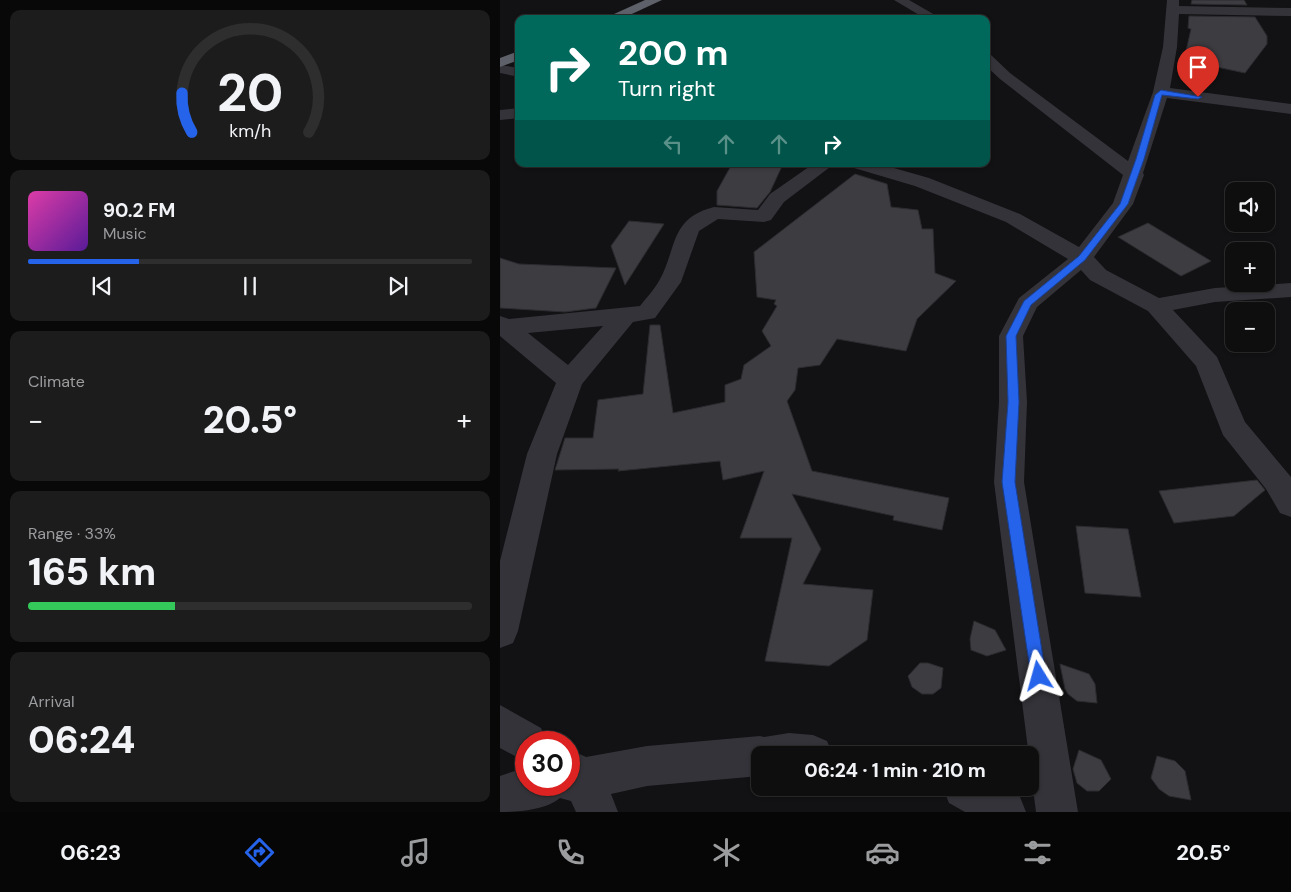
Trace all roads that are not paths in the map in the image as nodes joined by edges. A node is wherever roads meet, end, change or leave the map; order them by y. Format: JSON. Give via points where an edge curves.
{"nodes":[{"id":1,"x":656,"y":0,"type":"edge"},
{"id":2,"x":900,"y":0,"type":"edge"},
{"id":3,"x":1173,"y":5,"type":"edge"},
{"id":4,"x":1291,"y":12,"type":"edge"},
{"id":5,"x":619,"y":15,"type":"edge"},
{"id":6,"x":928,"y":15,"type":"edge"},
{"id":7,"x":515,"y":57,"type":"edge"},
{"id":8,"x":500,"y":63,"type":"edge"},
{"id":9,"x":990,"y":65,"type":"edge"},
{"id":10,"x":500,"y":69,"type":"edge"},
{"id":11,"x":515,"y":72,"type":"edge"},
{"id":12,"x":1161,"y":92,"type":"junction"},
{"id":13,"x":1291,"y":109,"type":"edge"},
{"id":14,"x":515,"y":113,"type":"edge"},
{"id":15,"x":500,"y":115,"type":"edge"},
{"id":16,"x":821,"y":167,"type":"edge"},
{"id":17,"x":871,"y":167,"type":"edge"},
{"id":18,"x":1135,"y":175,"type":"junction"},
{"id":19,"x":1082,"y":258,"type":"junction"},
{"id":20,"x":1291,"y":290,"type":"edge"},
{"id":21,"x":1156,"y":306,"type":"junction"},
{"id":22,"x":626,"y":315,"type":"junction"},
{"id":23,"x":502,"y":326,"type":"edge"},
{"id":24,"x":570,"y":381,"type":"junction"},
{"id":25,"x":1291,"y":504,"type":"edge"},
{"id":26,"x":500,"y":631,"type":"edge"},
{"id":27,"x":500,"y":725,"type":"edge"},
{"id":28,"x":515,"y":734,"type":"edge"},
{"id":29,"x":751,"y":757,"type":"edge"},
{"id":30,"x":580,"y":783,"type":"edge"},
{"id":31,"x":515,"y":791,"type":"edge"},
{"id":32,"x":978,"y":796,"type":"edge"},
{"id":33,"x":500,"y":798,"type":"edge"},
{"id":34,"x":1005,"y":812,"type":"edge"},
{"id":35,"x":1057,"y":812,"type":"edge"}],
"edges":[{"from":1,"to":5,"type":"highway"},
{"from":2,"to":6,"type":"street"},
{"from":3,"to":4,"type":"street"},
{"from":3,"to":12,"type":"street"},
{"from":7,"to":8,"type":"highway"},
{"from":9,"to":18,"type":"street","via":[[998,80]]},
{"from":10,"to":11,"type":"street"},
{"from":12,"to":13,"type":"street"},
{"from":12,"to":18,"type":"street"},
{"from":14,"to":15,"type":"street"},
{"from":16,"to":22,"type":"street","via":[[777,198],[764,216],[714,214],[690,228],[670,282],[647,313]]},
{"from":17,"to":19,"type":"street","via":[[922,182],[1013,218]]},
{"from":18,"to":19,"type":"street","via":[[1124,204]]},
{"from":19,"to":21,"type":"street","via":[[1098,275]]},
{"from":19,"to":35,"type":"street","via":[[1027,303],[1011,336],[1013,402],[1009,482]]},
{"from":20,"to":21,"type":"street","via":[[1215,295]]},
{"from":21,"to":25,"type":"street","via":[[1208,362],[1233,427],[1277,480]]},
{"from":22,"to":23,"type":"street"},
{"from":22,"to":24,"type":"street"},
{"from":23,"to":24,"type":"street"},
{"from":24,"to":26,"type":"street","via":[[542,454]]},
{"from":27,"to":28,"type":"street"},
{"from":29,"to":30,"type":"street","via":[[648,766]]},
{"from":31,"to":33,"type":"street"},
{"from":32,"to":34,"type":"street"}]}
